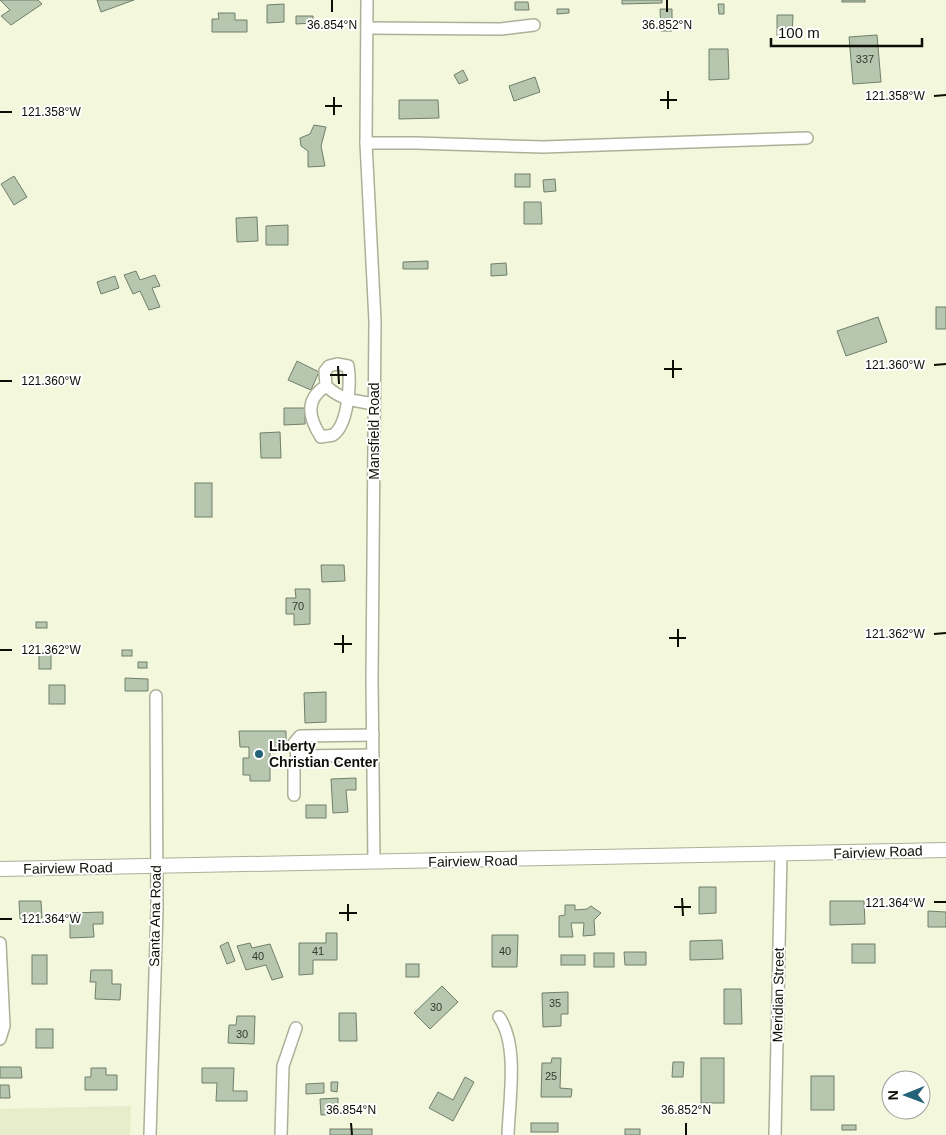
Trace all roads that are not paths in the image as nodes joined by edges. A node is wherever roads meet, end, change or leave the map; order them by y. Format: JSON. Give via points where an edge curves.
{"nodes":[{"id":1,"x":366,"y":0,"type":"edge"},
{"id":2,"x":534,"y":25,"type":"dead end"},
{"id":3,"x":367,"y":28,"type":"junction"},
{"id":4,"x":807,"y":138,"type":"dead end"},
{"id":5,"x":366,"y":143,"type":"junction"},
{"id":6,"x":326,"y":386,"type":"junction"},
{"id":7,"x":346,"y":399,"type":"junction"},
{"id":8,"x":374,"y":404,"type":"junction"},
{"id":9,"x":156,"y":696,"type":"dead end"},
{"id":10,"x":373,"y":735,"type":"junction"},
{"id":11,"x":297,"y":755,"type":"junction"},
{"id":12,"x":373,"y":755,"type":"junction"},
{"id":13,"x":294,"y":795,"type":"dead end"},
{"id":14,"x":946,"y":850,"type":"edge"},
{"id":15,"x":781,"y":854,"type":"junction"},
{"id":16,"x":374,"y":862,"type":"junction"},
{"id":17,"x":156,"y":866,"type":"junction"},
{"id":18,"x":0,"y":869,"type":"edge"},
{"id":19,"x":0,"y":943,"type":"edge"},
{"id":20,"x":0,"y":964,"type":"edge"},
{"id":21,"x":499,"y":1017,"type":"dead end"},
{"id":22,"x":296,"y":1028,"type":"dead end"},
{"id":23,"x":1,"y":1036,"type":"edge"},
{"id":24,"x":150,"y":1135,"type":"edge"},
{"id":25,"x":281,"y":1135,"type":"edge"},
{"id":26,"x":508,"y":1135,"type":"edge"},
{"id":27,"x":775,"y":1135,"type":"edge"}],
"edges":[{"from":1,"to":3,"type":"street","name":"Mansfield Road"},
{"from":2,"to":3,"type":"street"},
{"from":3,"to":5,"type":"street","name":"Mansfield Road"},
{"from":4,"to":5,"type":"street","via":[[543,147]]},
{"from":5,"to":8,"type":"street","name":"Mansfield Road","via":[[375,321]]},
{"from":6,"to":7,"type":"street"},
{"from":6,"to":7,"type":"street","via":[[325,371],[329,366],[348,366],[350,388]]},
{"from":6,"to":7,"type":"street","via":[[314,396],[311,408],[312,422],[321,437],[332,436],[343,424]]},
{"from":7,"to":8,"type":"street"},
{"from":8,"to":10,"type":"street","name":"Mansfield Road"},
{"from":9,"to":17,"type":"street","name":"Santa Ana Road"},
{"from":10,"to":11,"type":"street","via":[[300,736],[294,743]]},
{"from":10,"to":12,"type":"street","name":"Mansfield Road"},
{"from":11,"to":12,"type":"street"},
{"from":11,"to":13,"type":"street"},
{"from":12,"to":16,"type":"street","name":"Mansfield Road"},
{"from":14,"to":15,"type":"main road","name":"Fairview Road"},
{"from":15,"to":16,"type":"main road","name":"Fairview Road"},
{"from":15,"to":27,"type":"street","name":"Meridian Street"},
{"from":16,"to":17,"type":"main road","name":"Fairview Road"},
{"from":17,"to":18,"type":"main road","name":"Fairview Road"},
{"from":17,"to":24,"type":"street","name":"Santa Ana Road"},
{"from":19,"to":20,"type":"street"},
{"from":20,"to":23,"type":"street"},
{"from":21,"to":26,"type":"street","via":[[505,1025],[510,1044]]},
{"from":22,"to":25,"type":"street","via":[[283,1066]]}]}
